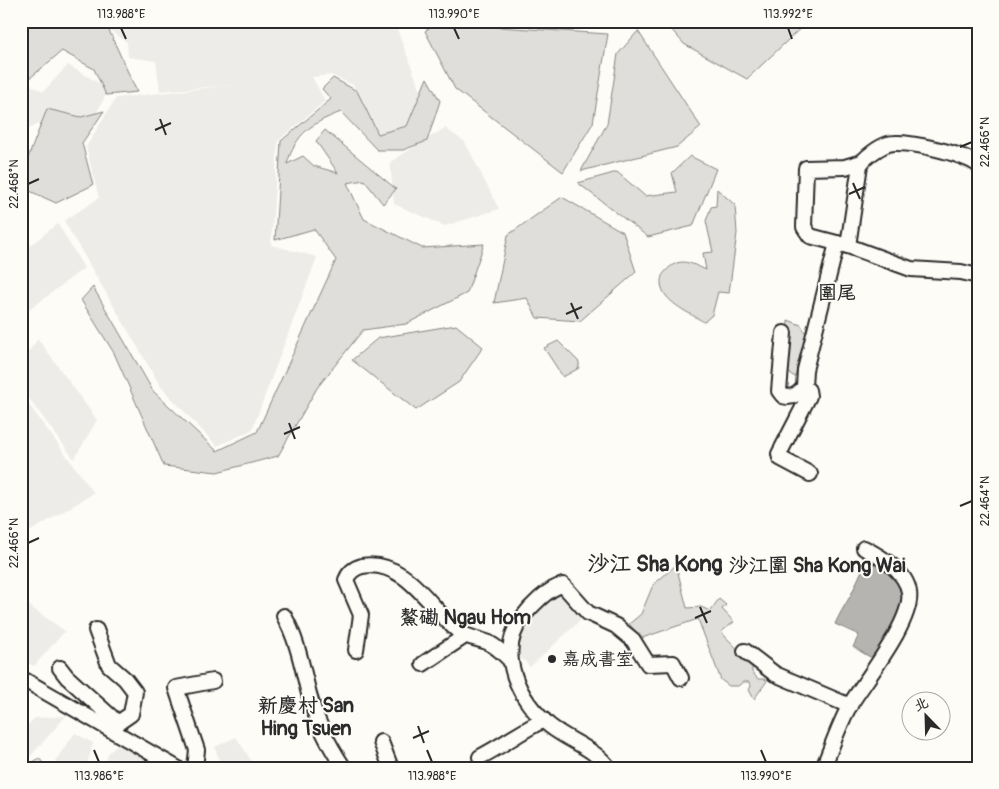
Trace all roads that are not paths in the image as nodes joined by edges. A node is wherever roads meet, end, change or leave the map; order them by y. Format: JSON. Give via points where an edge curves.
{"nodes":[{"id":1,"x":862,"y":162,"type":"junction"},
{"id":2,"x":978,"y":165,"type":"edge"},
{"id":3,"x":842,"y":245,"type":"junction"},
{"id":4,"x":978,"y":276,"type":"edge"},
{"id":5,"x":784,"y":333,"type":"dead end"},
{"id":6,"x":804,"y":387,"type":"junction"},
{"id":7,"x":810,"y":474,"type":"dead end"},
{"id":8,"x":864,"y":548,"type":"dead end"},
{"id":9,"x":284,"y":616,"type":"dead end"},
{"id":10,"x":96,"y":630,"type":"dead end"},
{"id":11,"x":465,"y":636,"type":"junction"},
{"id":12,"x":356,"y":650,"type":"dead end"},
{"id":13,"x":745,"y":651,"type":"dead end"},
{"id":14,"x":510,"y":660,"type":"junction"},
{"id":15,"x":423,"y":664,"type":"dead end"},
{"id":16,"x":60,"y":668,"type":"dead end"},
{"id":17,"x":21,"y":678,"type":"edge"},
{"id":18,"x":681,"y":678,"type":"dead end"},
{"id":19,"x":214,"y":681,"type":"dead end"},
{"id":20,"x":850,"y":706,"type":"junction"},
{"id":21,"x":544,"y":720,"type":"junction"},
{"id":22,"x":116,"y":727,"type":"junction"},
{"id":23,"x":381,"y":742,"type":"dead end"},
{"id":24,"x":480,"y":757,"type":"dead end"},
{"id":25,"x":177,"y":768,"type":"edge"},
{"id":26,"x":195,"y":768,"type":"edge"},
{"id":27,"x":344,"y":768,"type":"edge"},
{"id":28,"x":390,"y":768,"type":"edge"},
{"id":29,"x":609,"y":768,"type":"edge"},
{"id":30,"x":822,"y":768,"type":"edge"}],
"edges":[{"from":1,"to":2,"type":"street","via":[[886,145],[895,144],[916,145]]},
{"from":1,"to":3,"type":"street"},
{"from":1,"to":3,"type":"street","via":[[845,168],[806,168],[804,227],[810,236]]},
{"from":3,"to":4,"type":"street","via":[[911,269]]},
{"from":3,"to":6,"type":"street","via":[[805,370]]},
{"from":5,"to":6,"type":"street","via":[[779,391],[783,396],[791,397]]},
{"from":6,"to":7,"type":"street","via":[[809,396],[779,456]]},
{"from":8,"to":20,"type":"street","via":[[878,555],[902,576],[910,597],[905,617]]},
{"from":9,"to":27,"type":"street","via":[[298,649],[322,733]]},
{"from":10,"to":22,"type":"street","via":[[109,665],[125,678],[135,692],[131,714]]},
{"from":11,"to":12,"type":"street","via":[[404,575],[381,568],[361,567],[351,571],[346,580],[361,615]]},
{"from":11,"to":14,"type":"street","via":[[491,644]]},
{"from":11,"to":15,"type":"street"},
{"from":13,"to":20,"type":"street","via":[[775,674]]},
{"from":14,"to":18,"type":"street","via":[[518,623],[551,590],[563,585],[588,614],[616,626],[633,640],[648,664],[673,663]]},
{"from":14,"to":21,"type":"street","via":[[515,680]]},
{"from":16,"to":22,"type":"street"},
{"from":17,"to":22,"type":"street"},
{"from":19,"to":26,"type":"street","via":[[172,688],[197,750]]},
{"from":20,"to":30,"type":"street"},
{"from":21,"to":24,"type":"street"},
{"from":21,"to":29,"type":"street","via":[[595,754]]},
{"from":22,"to":25,"type":"street"},
{"from":23,"to":28,"type":"street"}]}
